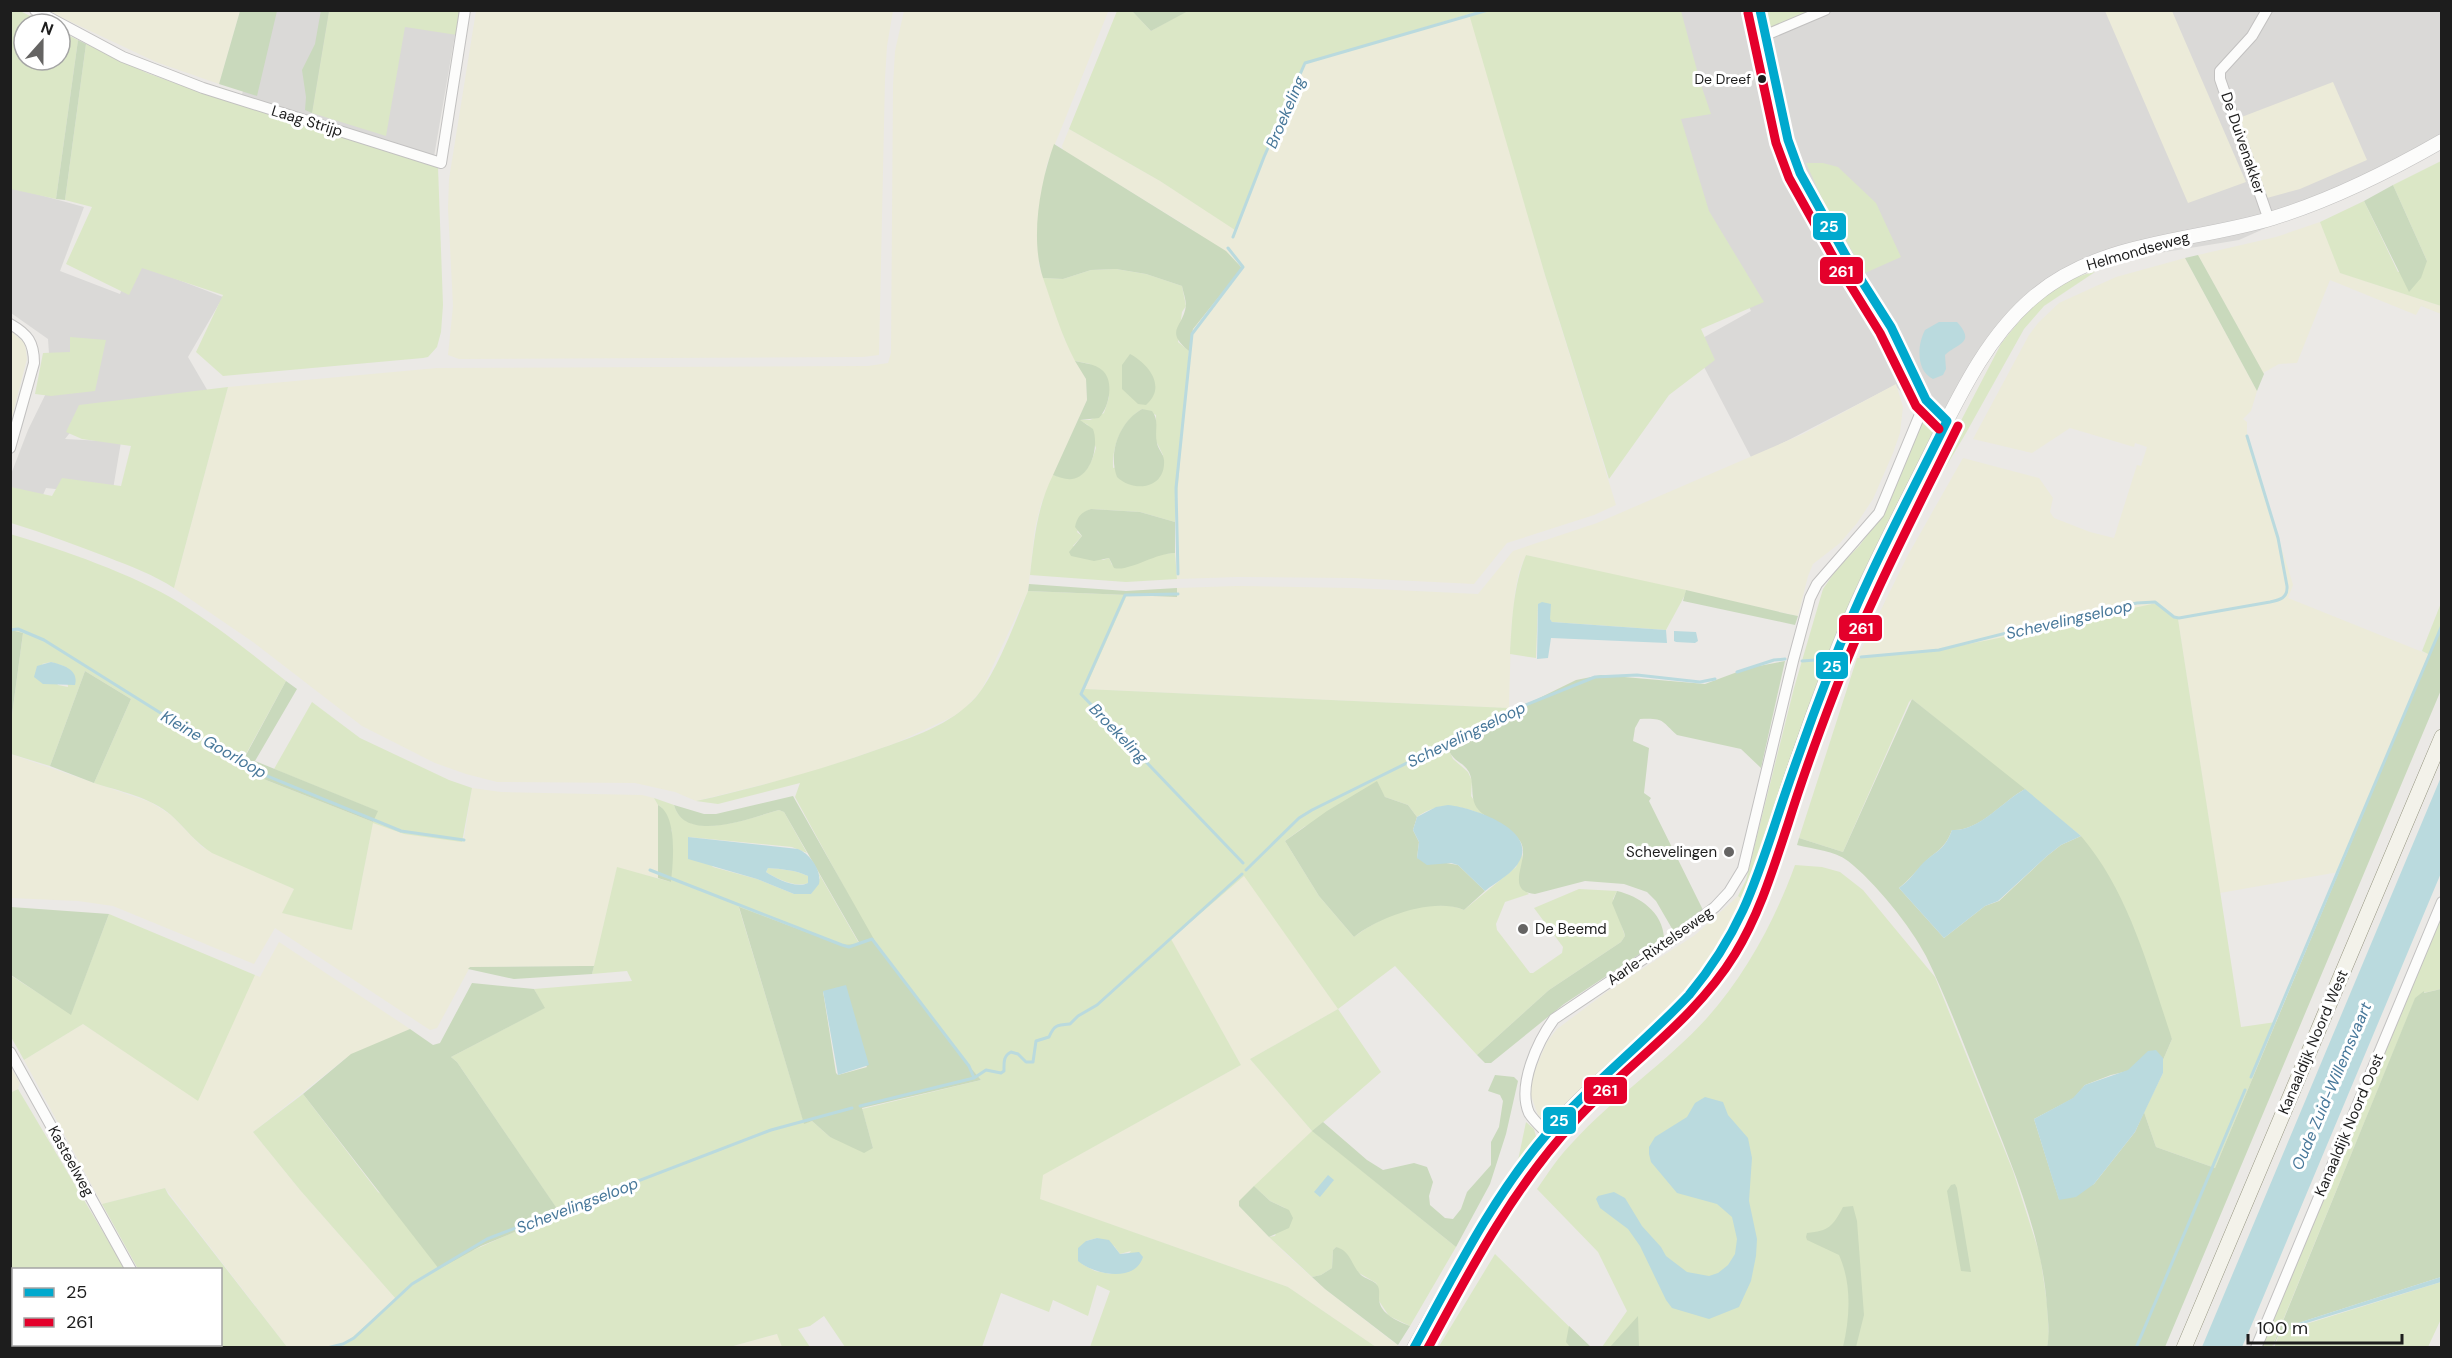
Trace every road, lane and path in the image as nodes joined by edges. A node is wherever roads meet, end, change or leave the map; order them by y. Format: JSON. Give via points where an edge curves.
{"nodes":[{"id":1,"x":35,"y":10,"type":"edge"},
{"id":2,"x":465,"y":10,"type":"edge"},
{"id":3,"x":1760,"y":10,"type":"edge"},
{"id":4,"x":1826,"y":10,"type":"edge"},
{"id":5,"x":2267,"y":10,"type":"edge"},
{"id":6,"x":1766,"y":35,"type":"junction"},
{"id":7,"x":2442,"y":141,"type":"edge"},
{"id":8,"x":2269,"y":220,"type":"junction"},
{"id":9,"x":10,"y":324,"type":"edge"},
{"id":10,"x":1926,"y":400,"type":"junction"},
{"id":11,"x":1947,"y":421,"type":"junction"},
{"id":12,"x":10,"y":448,"type":"edge"},
{"id":13,"x":1831,"y":667,"type":"joint"},
{"id":14,"x":2442,"y":737,"type":"edge"},
{"id":15,"x":2442,"y":902,"type":"edge"},
{"id":16,"x":10,"y":1052,"type":"edge"},
{"id":17,"x":1548,"y":1134,"type":"junction"},
{"id":18,"x":130,"y":1268,"type":"edge"},
{"id":19,"x":1414,"y":1347,"type":"edge"},
{"id":20,"x":2184,"y":1347,"type":"edge"},
{"id":21,"x":2256,"y":1347,"type":"edge"}],
"edges":[{"from":1,"to":2,"type":"street","name":"Laag Strijp","via":[[123,57],[202,88],[441,163]]},
{"from":3,"to":6,"type":"street"},
{"from":4,"to":6,"type":"street"},
{"from":5,"to":8,"type":"street","name":"De Duivenakker","via":[[2252,36],[2220,71],[2220,79]]},
{"from":6,"to":10,"type":"street","via":[[1788,141],[1800,173],[1891,327]]},
{"from":7,"to":8,"type":"street","name":"Helmondseweg","via":[[2358,186]]},
{"from":8,"to":11,"type":"street","name":"Helmondseweg","via":[[2107,257],[2078,268],[2041,291],[2015,313],[1994,339]]},
{"from":9,"to":12,"type":"street","via":[[23,331],[34,350]]},
{"from":10,"to":11,"type":"street"},
{"from":10,"to":17,"type":"street","name":"Aarle-Rixtelseweg","via":[[1879,513],[1817,584],[1810,598],[1743,868],[1730,892],[1715,908],[1554,1019],[1543,1034],[1532,1059],[1526,1098],[1530,1113]]},
{"from":11,"to":13,"type":"street","name":"Helmondseweg","via":[[1872,570]]},
{"from":13,"to":17,"type":"street","name":"Aarle-Rixtelseweg","via":[[1757,884],[1722,952],[1686,1001]]},
{"from":14,"to":20,"type":"main road","name":"Kanaaldijk Noord West"},
{"from":15,"to":21,"type":"street","name":"Kanaaldijk Noord Oost"},
{"from":16,"to":18,"type":"street","name":"Kasteelweg"},
{"from":17,"to":19,"type":"street","name":"Aarle-Rixtelseweg","via":[[1490,1212]]}]}
